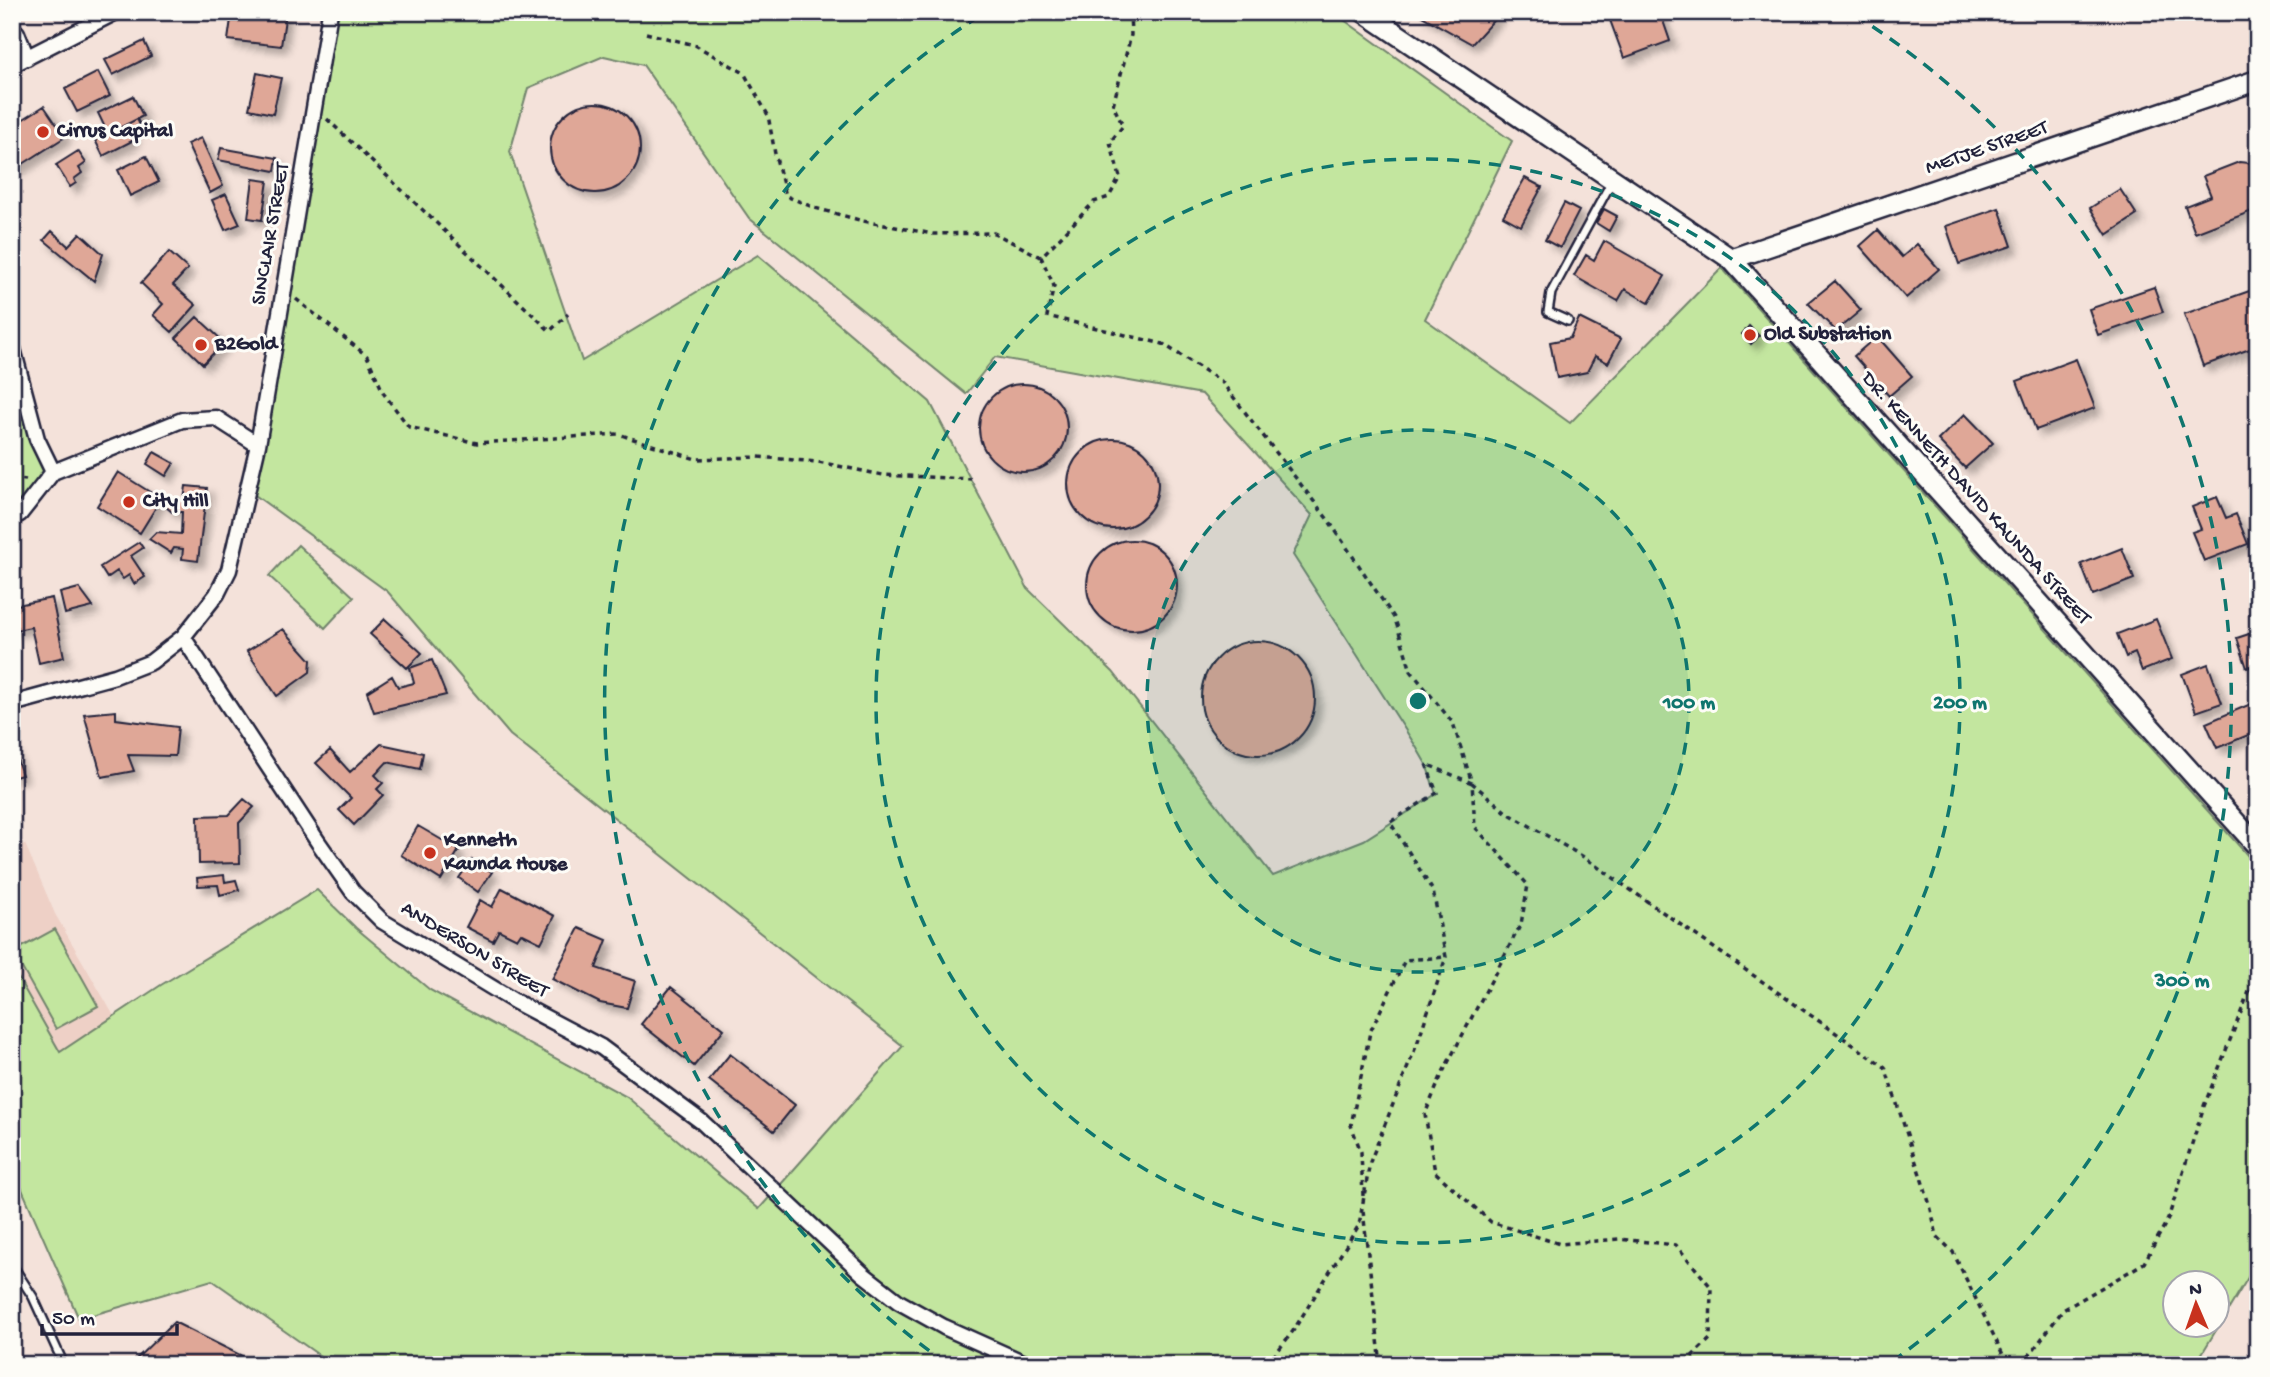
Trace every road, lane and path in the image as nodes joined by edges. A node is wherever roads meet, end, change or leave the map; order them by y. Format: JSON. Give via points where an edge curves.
{"nodes":[{"id":1,"x":116,"y":12,"type":"edge"},
{"id":2,"x":330,"y":12,"type":"edge"},
{"id":3,"x":1130,"y":12,"type":"edge"},
{"id":4,"x":1364,"y":12,"type":"edge"},
{"id":5,"x":12,"y":28,"type":"edge"},
{"id":6,"x":646,"y":33,"type":"dead end"},
{"id":7,"x":27,"y":58,"type":"junction"},
{"id":8,"x":12,"y":65,"type":"edge"},
{"id":9,"x":2258,"y":80,"type":"edge"},
{"id":10,"x":315,"y":107,"type":"junction"},
{"id":11,"x":1612,"y":180,"type":"junction"},
{"id":12,"x":1041,"y":257,"type":"junction"},
{"id":13,"x":1731,"y":259,"type":"junction"},
{"id":14,"x":284,"y":289,"type":"junction"},
{"id":15,"x":568,"y":314,"type":"dead end"},
{"id":16,"x":1568,"y":321,"type":"dead end"},
{"id":17,"x":12,"y":345,"type":"edge"},
{"id":18,"x":258,"y":445,"type":"junction"},
{"id":19,"x":53,"y":472,"type":"junction"},
{"id":20,"x":971,"y":479,"type":"dead end"},
{"id":21,"x":12,"y":517,"type":"edge"},
{"id":22,"x":183,"y":637,"type":"junction"},
{"id":23,"x":12,"y":704,"type":"edge"},
{"id":24,"x":1472,"y":783,"type":"junction"},
{"id":25,"x":2258,"y":847,"type":"edge"},
{"id":26,"x":1446,"y":957,"type":"junction"},
{"id":27,"x":2258,"y":969,"type":"edge"},
{"id":28,"x":1363,"y":1204,"type":"junction"},
{"id":29,"x":12,"y":1265,"type":"edge"},
{"id":30,"x":64,"y":1365,"type":"edge"},
{"id":31,"x":1029,"y":1365,"type":"edge"},
{"id":32,"x":1267,"y":1365,"type":"edge"},
{"id":33,"x":1381,"y":1365,"type":"edge"},
{"id":34,"x":1683,"y":1365,"type":"edge"},
{"id":35,"x":2008,"y":1365,"type":"edge"},
{"id":36,"x":2022,"y":1365,"type":"edge"}],
"edges":[{"from":1,"to":7,"type":"street"},
{"from":2,"to":10,"type":"street","name":"SINCLAIR STREET"},
{"from":3,"to":12,"type":"path","via":[[1131,35],[1113,105],[1123,126],[1110,142],[1119,177],[1109,197],[1094,202]]},
{"from":4,"to":11,"type":"street","name":"DR. KENNETH DAVID KAUNDA STREET"},
{"from":5,"to":7,"type":"street"},
{"from":6,"to":12,"type":"path","via":[[695,45],[744,73],[768,115],[786,196],[863,221],[933,234],[993,233]]},
{"from":7,"to":8,"type":"street"},
{"from":9,"to":13,"type":"street","name":"METJE STREET"},
{"from":10,"to":14,"type":"street","name":"SINCLAIR STREET"},
{"from":10,"to":15,"type":"path","via":[[550,331]]},
{"from":11,"to":13,"type":"street","name":"DR. KENNETH DAVID KAUNDA STREET"},
{"from":11,"to":16,"type":"lane","via":[[1551,293],[1548,312]]},
{"from":12,"to":24,"type":"path","via":[[1054,286],[1047,316],[1163,344],[1222,381],[1329,521],[1395,619],[1411,671],[1452,723]]},
{"from":13,"to":25,"type":"street","name":"DR. KENNETH DAVID KAUNDA STREET"},
{"from":14,"to":18,"type":"street","name":"SINCLAIR STREET"},
{"from":14,"to":20,"type":"path","via":[[367,356],[384,394],[409,427],[477,443],[618,434],[696,458],[770,458],[883,475]]},
{"from":17,"to":19,"type":"street","via":[[37,439]]},
{"from":18,"to":19,"type":"street","via":[[216,418],[182,420]]},
{"from":18,"to":22,"type":"street","name":"SINCLAIR STREET","via":[[229,570],[217,594]]},
{"from":19,"to":21,"type":"street","via":[[20,514]]},
{"from":22,"to":23,"type":"street","name":"SINCLAIR STREET","via":[[151,662]]},
{"from":22,"to":31,"type":"street","name":"ANDERSON STREET","via":[[353,892],[382,921],[514,1001],[601,1047],[702,1122],[853,1265],[899,1302]]},
{"from":24,"to":26,"type":"path","via":[[1426,764],[1437,793],[1390,822],[1433,891]]},
{"from":24,"to":34,"type":"path","via":[[1475,827],[1528,886],[1521,924],[1425,1114],[1435,1172],[1491,1222],[1560,1244],[1619,1239],[1676,1245],[1711,1287],[1710,1339]]},
{"from":24,"to":35,"type":"path","via":[[1506,812],[1602,870],[1885,1067],[1937,1236],[1953,1252]]},
{"from":26,"to":28,"type":"path","via":[[1370,1162]]},
{"from":26,"to":28,"type":"path","via":[[1405,960],[1370,1032],[1351,1125],[1361,1152]]},
{"from":27,"to":36,"type":"path","via":[[2204,1106],[2168,1219],[2144,1263],[2063,1310]]},
{"from":28,"to":32,"type":"path","via":[[1359,1225]]},
{"from":28,"to":33,"type":"path"},
{"from":29,"to":30,"type":"lane","via":[[33,1297]]}]}
